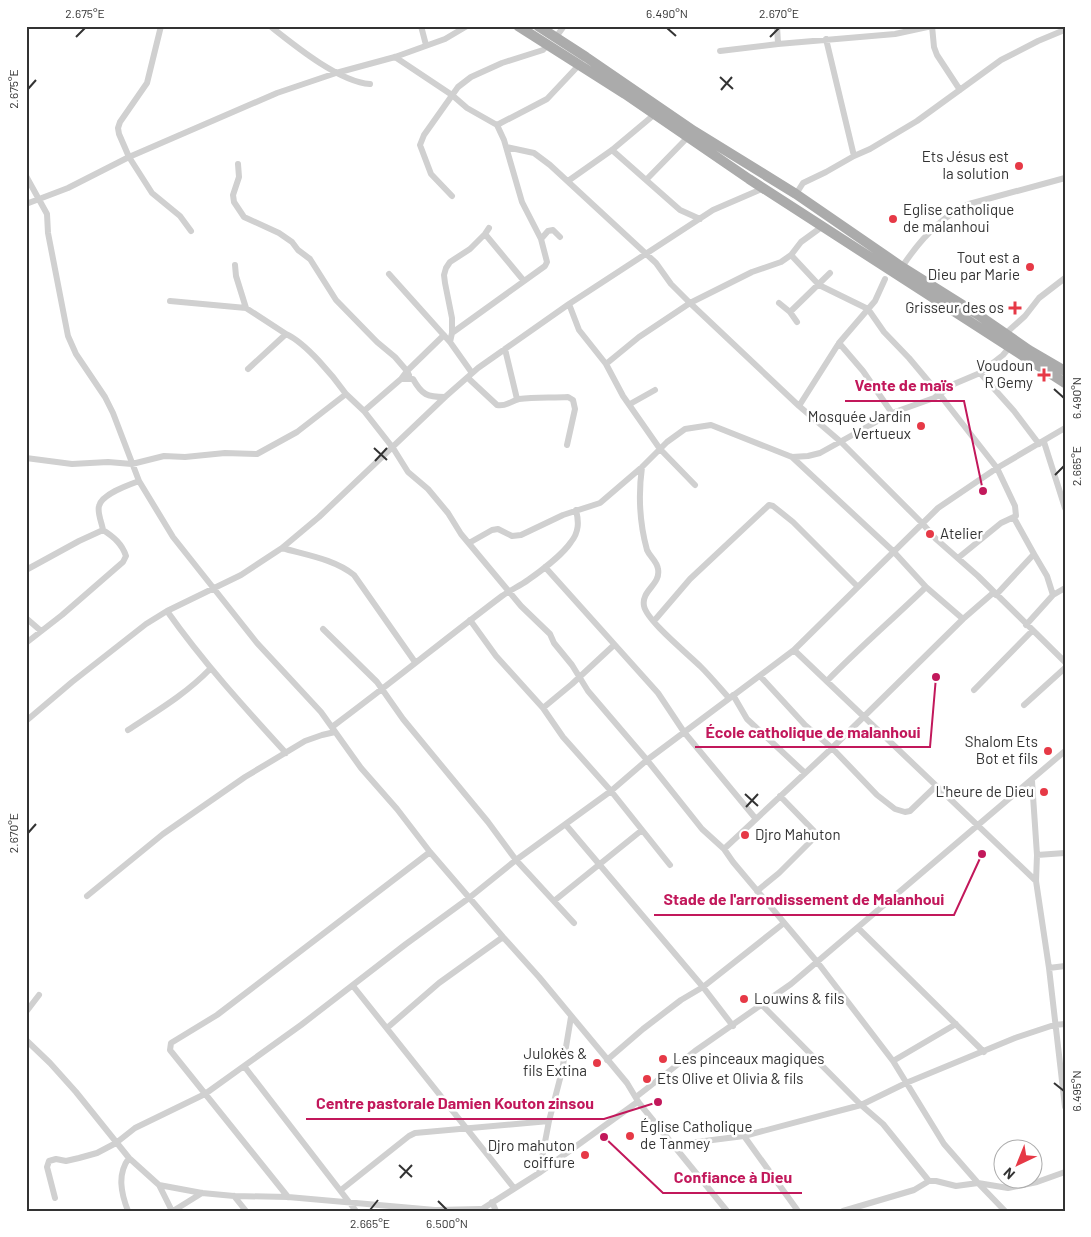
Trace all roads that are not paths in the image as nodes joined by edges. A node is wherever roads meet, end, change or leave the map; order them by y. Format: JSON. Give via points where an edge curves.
{"nodes":[{"id":1,"x":160,"y":26,"type":"edge"},
{"id":2,"x":270,"y":26,"type":"edge"},
{"id":3,"x":420,"y":26,"type":"edge"},
{"id":4,"x":467,"y":26,"type":"edge"},
{"id":5,"x":518,"y":26,"type":"edge"},
{"id":6,"x":538,"y":26,"type":"edge"},
{"id":7,"x":564,"y":26,"type":"edge"},
{"id":8,"x":776,"y":26,"type":"edge"},
{"id":9,"x":932,"y":26,"type":"edge"},
{"id":10,"x":1064,"y":30,"type":"edge"},
{"id":11,"x":556,"y":37,"type":"junction"},
{"id":12,"x":826,"y":39,"type":"junction"},
{"id":13,"x":426,"y":44,"type":"junction"},
{"id":14,"x":778,"y":44,"type":"junction"},
{"id":15,"x":548,"y":45,"type":"junction"},
{"id":16,"x":720,"y":51,"type":"dead end"},
{"id":17,"x":395,"y":57,"type":"junction"},
{"id":18,"x":579,"y":65,"type":"junction"},
{"id":19,"x":336,"y":73,"type":"junction"},
{"id":20,"x":370,"y":84,"type":"dead end"},
{"id":21,"x":960,"y":90,"type":"junction"},
{"id":22,"x":452,"y":95,"type":"junction"},
{"id":23,"x":655,"y":114,"type":"junction"},
{"id":24,"x":497,"y":125,"type":"junction"},
{"id":25,"x":688,"y":137,"type":"junction"},
{"id":26,"x":506,"y":147,"type":"junction"},
{"id":27,"x":612,"y":150,"type":"junction"},
{"id":28,"x":854,"y":156,"type":"junction"},
{"id":29,"x":129,"y":157,"type":"junction"},
{"id":30,"x":238,"y":164,"type":"dead end"},
{"id":31,"x":26,"y":176,"type":"edge"},
{"id":32,"x":1065,"y":178,"type":"edge"},
{"id":33,"x":646,"y":180,"type":"junction"},
{"id":34,"x":568,"y":181,"type":"junction"},
{"id":35,"x":764,"y":188,"type":"junction"},
{"id":36,"x":796,"y":194,"type":"junction"},
{"id":37,"x":452,"y":196,"type":"dead end"},
{"id":38,"x":37,"y":199,"type":"junction"},
{"id":39,"x":26,"y":204,"type":"edge"},
{"id":40,"x":700,"y":219,"type":"junction"},
{"id":41,"x":823,"y":226,"type":"junction"},
{"id":42,"x":191,"y":231,"type":"dead end"},
{"id":43,"x":560,"y":237,"type":"dead end"},
{"id":44,"x":541,"y":239,"type":"junction"},
{"id":45,"x":646,"y":254,"type":"junction"},
{"id":46,"x":791,"y":255,"type":"junction"},
{"id":47,"x":235,"y":265,"type":"dead end"},
{"id":48,"x":902,"y":267,"type":"junction"},
{"id":49,"x":830,"y":273,"type":"dead end"},
{"id":50,"x":389,"y":274,"type":"dead end"},
{"id":51,"x":1065,"y":278,"type":"edge"},
{"id":52,"x":885,"y":279,"type":"dead end"},
{"id":53,"x":524,"y":281,"type":"junction"},
{"id":54,"x":819,"y":286,"type":"junction"},
{"id":55,"x":170,"y":301,"type":"dead end"},
{"id":56,"x":690,"y":303,"type":"junction"},
{"id":57,"x":779,"y":303,"type":"dead end"},
{"id":58,"x":569,"y":304,"type":"junction"},
{"id":59,"x":246,"y":308,"type":"junction"},
{"id":60,"x":868,"y":310,"type":"junction"},
{"id":61,"x":790,"y":312,"type":"junction"},
{"id":62,"x":797,"y":322,"type":"dead end"},
{"id":63,"x":452,"y":333,"type":"junction"},
{"id":64,"x":286,"y":334,"type":"junction"},
{"id":65,"x":1005,"y":334,"type":"junction"},
{"id":66,"x":444,"y":335,"type":"junction"},
{"id":67,"x":450,"y":342,"type":"junction"},
{"id":68,"x":839,"y":343,"type":"junction"},
{"id":69,"x":1009,"y":348,"type":"junction"},
{"id":70,"x":505,"y":349,"type":"junction"},
{"id":71,"x":606,"y":364,"type":"junction"},
{"id":72,"x":248,"y":369,"type":"dead end"},
{"id":73,"x":407,"y":371,"type":"junction"},
{"id":74,"x":1065,"y":371,"type":"edge"},
{"id":75,"x":980,"y":373,"type":"junction"},
{"id":76,"x":470,"y":375,"type":"junction"},
{"id":77,"x":401,"y":380,"type":"junction"},
{"id":78,"x":413,"y":380,"type":"junction"},
{"id":79,"x":1065,"y":383,"type":"edge"},
{"id":80,"x":654,"y":390,"type":"dead end"},
{"id":81,"x":346,"y":394,"type":"junction"},
{"id":82,"x":940,"y":395,"type":"junction"},
{"id":83,"x":444,"y":397,"type":"junction"},
{"id":84,"x":517,"y":399,"type":"junction"},
{"id":85,"x":630,"y":404,"type":"junction"},
{"id":86,"x":799,"y":406,"type":"junction"},
{"id":87,"x":364,"y":412,"type":"junction"},
{"id":88,"x":892,"y":413,"type":"junction"},
{"id":89,"x":1065,"y":428,"type":"edge"},
{"id":90,"x":840,"y":442,"type":"junction"},
{"id":91,"x":1041,"y":443,"type":"junction"},
{"id":92,"x":567,"y":445,"type":"dead end"},
{"id":93,"x":393,"y":448,"type":"junction"},
{"id":94,"x":660,"y":449,"type":"junction"},
{"id":95,"x":26,"y":458,"type":"edge"},
{"id":96,"x":792,"y":458,"type":"junction"},
{"id":97,"x":132,"y":464,"type":"junction"},
{"id":98,"x":642,"y":467,"type":"junction"},
{"id":99,"x":996,"y":468,"type":"junction"},
{"id":100,"x":139,"y":481,"type":"junction"},
{"id":101,"x":695,"y":485,"type":"dead end"},
{"id":102,"x":1065,"y":508,"type":"edge"},
{"id":103,"x":576,"y":510,"type":"junction"},
{"id":104,"x":1014,"y":518,"type":"junction"},
{"id":105,"x":922,"y":523,"type":"junction"},
{"id":106,"x":103,"y":530,"type":"junction"},
{"id":107,"x":469,"y":543,"type":"junction"},
{"id":108,"x":282,"y":548,"type":"junction"},
{"id":109,"x":894,"y":552,"type":"junction"},
{"id":110,"x":1034,"y":554,"type":"junction"},
{"id":111,"x":958,"y":558,"type":"junction"},
{"id":112,"x":545,"y":567,"type":"junction"},
{"id":113,"x":26,"y":570,"type":"edge"},
{"id":114,"x":858,"y":587,"type":"junction"},
{"id":115,"x":926,"y":587,"type":"junction"},
{"id":116,"x":1065,"y":588,"type":"edge"},
{"id":117,"x":214,"y":590,"type":"junction"},
{"id":118,"x":509,"y":590,"type":"junction"},
{"id":119,"x":995,"y":594,"type":"junction"},
{"id":120,"x":1053,"y":595,"type":"junction"},
{"id":121,"x":167,"y":611,"type":"junction"},
{"id":122,"x":26,"y":618,"type":"edge"},
{"id":123,"x":963,"y":619,"type":"junction"},
{"id":124,"x":470,"y":620,"type":"junction"},
{"id":125,"x":654,"y":621,"type":"junction"},
{"id":126,"x":1026,"y":625,"type":"junction"},
{"id":127,"x":323,"y":629,"type":"dead end"},
{"id":128,"x":1032,"y":630,"type":"junction"},
{"id":129,"x":41,"y":631,"type":"junction"},
{"id":130,"x":26,"y":643,"type":"edge"},
{"id":131,"x":614,"y":646,"type":"junction"},
{"id":132,"x":794,"y":650,"type":"junction"},
{"id":133,"x":416,"y":662,"type":"junction"},
{"id":134,"x":1065,"y":662,"type":"edge"},
{"id":135,"x":1065,"y":668,"type":"edge"},
{"id":136,"x":210,"y":669,"type":"junction"},
{"id":137,"x":760,"y":676,"type":"junction"},
{"id":138,"x":580,"y":677,"type":"junction"},
{"id":139,"x":827,"y":681,"type":"junction"},
{"id":140,"x":383,"y":689,"type":"junction"},
{"id":141,"x":974,"y":690,"type":"dead end"},
{"id":142,"x":731,"y":697,"type":"junction"},
{"id":143,"x":1024,"y":704,"type":"dead end"},
{"id":144,"x":543,"y":708,"type":"junction"},
{"id":145,"x":863,"y":717,"type":"junction"},
{"id":146,"x":26,"y":721,"type":"edge"},
{"id":147,"x":334,"y":729,"type":"junction"},
{"id":148,"x":128,"y":730,"type":"dead end"},
{"id":149,"x":684,"y":732,"type":"junction"},
{"id":150,"x":832,"y":748,"type":"junction"},
{"id":151,"x":1065,"y":751,"type":"edge"},
{"id":152,"x":286,"y":753,"type":"junction"},
{"id":153,"x":647,"y":760,"type":"junction"},
{"id":154,"x":805,"y":773,"type":"junction"},
{"id":155,"x":1032,"y":781,"type":"junction"},
{"id":156,"x":936,"y":786,"type":"junction"},
{"id":157,"x":611,"y":791,"type":"junction"},
{"id":158,"x":780,"y":796,"type":"junction"},
{"id":159,"x":756,"y":820,"type":"junction"},
{"id":160,"x":566,"y":825,"type":"junction"},
{"id":161,"x":977,"y":825,"type":"junction"},
{"id":162,"x":642,"y":830,"type":"junction"},
{"id":163,"x":724,"y":850,"type":"junction"},
{"id":164,"x":430,"y":852,"type":"junction"},
{"id":165,"x":1065,"y":853,"type":"edge"},
{"id":166,"x":1037,"y":855,"type":"junction"},
{"id":167,"x":516,"y":860,"type":"junction"},
{"id":168,"x":600,"y":864,"type":"junction"},
{"id":169,"x":670,"y":865,"type":"dead end"},
{"id":170,"x":1036,"y":882,"type":"junction"},
{"id":171,"x":757,"y":891,"type":"junction"},
{"id":172,"x":88,"y":896,"type":"dead end"},
{"id":173,"x":469,"y":898,"type":"junction"},
{"id":174,"x":554,"y":901,"type":"junction"},
{"id":175,"x":574,"y":923,"type":"dead end"},
{"id":176,"x":784,"y":923,"type":"junction"},
{"id":177,"x":858,"y":928,"type":"junction"},
{"id":178,"x":503,"y":937,"type":"junction"},
{"id":179,"x":818,"y":962,"type":"junction"},
{"id":180,"x":1065,"y":966,"type":"edge"},
{"id":181,"x":1049,"y":968,"type":"junction"},
{"id":182,"x":353,"y":986,"type":"junction"},
{"id":183,"x":703,"y":987,"type":"junction"},
{"id":184,"x":39,"y":995,"type":"dead end"},
{"id":185,"x":762,"y":1005,"type":"junction"},
{"id":186,"x":26,"y":1012,"type":"edge"},
{"id":187,"x":571,"y":1017,"type":"junction"},
{"id":188,"x":956,"y":1024,"type":"junction"},
{"id":189,"x":1065,"y":1024,"type":"edge"},
{"id":190,"x":1054,"y":1025,"type":"junction"},
{"id":191,"x":733,"y":1026,"type":"junction"},
{"id":192,"x":387,"y":1028,"type":"junction"},
{"id":193,"x":26,"y":1040,"type":"edge"},
{"id":194,"x":984,"y":1052,"type":"junction"},
{"id":195,"x":607,"y":1060,"type":"junction"},
{"id":196,"x":893,"y":1061,"type":"junction"},
{"id":197,"x":244,"y":1066,"type":"junction"},
{"id":198,"x":906,"y":1083,"type":"junction"},
{"id":199,"x":205,"y":1094,"type":"junction"},
{"id":200,"x":638,"y":1100,"type":"junction"},
{"id":201,"x":861,"y":1106,"type":"junction"},
{"id":202,"x":1065,"y":1107,"type":"edge"},
{"id":203,"x":549,"y":1121,"type":"junction"},
{"id":204,"x":467,"y":1128,"type":"junction"},
{"id":205,"x":744,"y":1136,"type":"junction"},
{"id":206,"x":116,"y":1143,"type":"junction"},
{"id":207,"x":673,"y":1145,"type":"junction"},
{"id":208,"x":129,"y":1158,"type":"junction"},
{"id":209,"x":1065,"y":1172,"type":"edge"},
{"id":210,"x":539,"y":1173,"type":"junction"},
{"id":211,"x":929,"y":1182,"type":"junction"},
{"id":212,"x":978,"y":1183,"type":"junction"},
{"id":213,"x":159,"y":1184,"type":"junction"},
{"id":214,"x":514,"y":1188,"type":"junction"},
{"id":215,"x":341,"y":1190,"type":"junction"},
{"id":216,"x":202,"y":1193,"type":"junction"},
{"id":217,"x":234,"y":1196,"type":"junction"},
{"id":218,"x":288,"y":1197,"type":"junction"},
{"id":219,"x":54,"y":1198,"type":"dead end"},
{"id":220,"x":349,"y":1201,"type":"junction"},
{"id":221,"x":492,"y":1202,"type":"junction"},
{"id":222,"x":479,"y":1210,"type":"edge"},
{"id":223,"x":128,"y":1211,"type":"edge"},
{"id":224,"x":173,"y":1211,"type":"edge"},
{"id":225,"x":246,"y":1211,"type":"edge"},
{"id":226,"x":356,"y":1211,"type":"edge"},
{"id":227,"x":496,"y":1211,"type":"edge"},
{"id":228,"x":728,"y":1211,"type":"edge"},
{"id":229,"x":798,"y":1211,"type":"edge"},
{"id":230,"x":843,"y":1211,"type":"edge"},
{"id":231,"x":1005,"y":1211,"type":"edge"}],
"edges":[{"from":1,"to":29,"type":"street","via":[[147,83],[118,128]]},
{"from":2,"to":19,"type":"street"},
{"from":3,"to":13,"type":"street"},
{"from":4,"to":13,"type":"street","via":[[445,39]]},
{"from":5,"to":15,"type":"main road"},
{"from":6,"to":11,"type":"main road"},
{"from":7,"to":11,"type":"street"},
{"from":8,"to":14,"type":"street"},
{"from":9,"to":12,"type":"street","via":[[896,34]]},
{"from":9,"to":21,"type":"street","via":[[934,46]]},
{"from":10,"to":21,"type":"street","via":[[1001,60]]},
{"from":11,"to":36,"type":"main road","via":[[694,131]]},
{"from":12,"to":14,"type":"street"},
{"from":12,"to":28,"type":"street"},
{"from":13,"to":17,"type":"street"},
{"from":14,"to":16,"type":"street"},
{"from":15,"to":18,"type":"main road"},
{"from":15,"to":22,"type":"street","via":[[543,50],[471,77]]},
{"from":17,"to":19,"type":"street"},
{"from":17,"to":22,"type":"street"},
{"from":18,"to":23,"type":"main road"},
{"from":18,"to":24,"type":"street","via":[[547,99]]},
{"from":19,"to":20,"type":"street"},
{"from":19,"to":29,"type":"street","via":[[277,92]]},
{"from":21,"to":28,"type":"street","via":[[917,122]]},
{"from":22,"to":24,"type":"street","via":[[466,108]]},
{"from":22,"to":37,"type":"street","via":[[420,145],[432,174]]},
{"from":23,"to":25,"type":"main road"},
{"from":23,"to":27,"type":"street"},
{"from":24,"to":26,"type":"street"},
{"from":25,"to":33,"type":"street"},
{"from":25,"to":35,"type":"main road"},
{"from":26,"to":34,"type":"street","via":[[540,156]]},
{"from":26,"to":44,"type":"street","via":[[522,202]]},
{"from":27,"to":33,"type":"street"},
{"from":27,"to":34,"type":"street"},
{"from":28,"to":36,"type":"street","via":[[803,183]]},
{"from":29,"to":38,"type":"street","via":[[68,188]]},
{"from":29,"to":42,"type":"street","via":[[152,193],[180,216]]},
{"from":30,"to":73,"type":"street","via":[[239,177],[233,195],[244,217],[279,233],[310,259],[336,300]]},
{"from":31,"to":38,"type":"street"},
{"from":32,"to":48,"type":"street","via":[[960,208],[936,226]]},
{"from":33,"to":40,"type":"street","via":[[680,210]]},
{"from":34,"to":45,"type":"street"},
{"from":35,"to":40,"type":"street"},
{"from":35,"to":41,"type":"main road"},
{"from":36,"to":48,"type":"main road"},
{"from":38,"to":39,"type":"street"},
{"from":38,"to":97,"type":"street","via":[[46,214],[68,336],[113,413]]},
{"from":40,"to":45,"type":"street"},
{"from":41,"to":46,"type":"street","via":[[801,242]]},
{"from":41,"to":69,"type":"main road"},
{"from":43,"to":44,"type":"street","via":[[553,230]]},
{"from":44,"to":53,"type":"street","via":[[546,266]]},
{"from":45,"to":56,"type":"street"},
{"from":45,"to":58,"type":"street"},
{"from":46,"to":54,"type":"street"},
{"from":46,"to":56,"type":"street"},
{"from":47,"to":59,"type":"street"},
{"from":48,"to":65,"type":"main road"},
{"from":49,"to":54,"type":"street"},
{"from":50,"to":66,"type":"street"},
{"from":51,"to":65,"type":"street","via":[[1039,298]]},
{"from":52,"to":60,"type":"street"},
{"from":53,"to":63,"type":"street"},
{"from":53,"to":63,"type":"street","via":[[487,231],[446,268],[444,275]]},
{"from":54,"to":60,"type":"street"},
{"from":54,"to":61,"type":"street"},
{"from":55,"to":59,"type":"street"},
{"from":56,"to":71,"type":"street"},
{"from":56,"to":86,"type":"street"},
{"from":57,"to":61,"type":"street"},
{"from":58,"to":70,"type":"street"},
{"from":58,"to":71,"type":"street","via":[[579,330]]},
{"from":59,"to":64,"type":"street"},
{"from":60,"to":68,"type":"street"},
{"from":60,"to":82,"type":"street"},
{"from":61,"to":62,"type":"street"},
{"from":63,"to":67,"type":"street"},
{"from":64,"to":72,"type":"street"},
{"from":64,"to":81,"type":"street","via":[[306,349]]},
{"from":65,"to":74,"type":"main road"},
{"from":66,"to":67,"type":"street"},
{"from":66,"to":73,"type":"street"},
{"from":67,"to":76,"type":"street"},
{"from":68,"to":86,"type":"street"},
{"from":68,"to":88,"type":"street"},
{"from":69,"to":75,"type":"street"},
{"from":69,"to":79,"type":"main road"},
{"from":70,"to":76,"type":"street"},
{"from":70,"to":84,"type":"street"},
{"from":71,"to":85,"type":"street"},
{"from":73,"to":77,"type":"street"},
{"from":73,"to":78,"type":"street"},
{"from":75,"to":82,"type":"street","via":[[954,384]]},
{"from":75,"to":91,"type":"street"},
{"from":76,"to":83,"type":"street"},
{"from":76,"to":84,"type":"street","via":[[496,405],[503,406]]},
{"from":77,"to":78,"type":"street"},
{"from":77,"to":87,"type":"street"},
{"from":78,"to":83,"type":"street","via":[[426,395]]},
{"from":80,"to":85,"type":"street"},
{"from":81,"to":87,"type":"street"},
{"from":81,"to":97,"type":"street","via":[[297,432],[257,454],[164,456]]},
{"from":82,"to":88,"type":"street"},
{"from":82,"to":99,"type":"street"},
{"from":83,"to":93,"type":"street"},
{"from":84,"to":92,"type":"street","via":[[568,397],[573,400],[575,409]]},
{"from":85,"to":94,"type":"street"},
{"from":86,"to":90,"type":"street"},
{"from":87,"to":93,"type":"street"},
{"from":88,"to":90,"type":"street"},
{"from":89,"to":91,"type":"street"},
{"from":90,"to":96,"type":"street","via":[[808,456]]},
{"from":90,"to":105,"type":"street"},
{"from":91,"to":99,"type":"street"},
{"from":91,"to":102,"type":"street"},
{"from":93,"to":107,"type":"street","via":[[408,472],[428,489]]},
{"from":93,"to":108,"type":"street"},
{"from":94,"to":96,"type":"street","via":[[685,429],[711,426]]},
{"from":94,"to":98,"type":"street"},
{"from":94,"to":101,"type":"street"},
{"from":95,"to":97,"type":"street","via":[[72,464]]},
{"from":96,"to":109,"type":"street"},
{"from":97,"to":100,"type":"street"},
{"from":98,"to":103,"type":"street","via":[[600,503]]},
{"from":98,"to":125,"type":"street","via":[[640,517],[649,554],[659,572],[644,599],[647,615]]},
{"from":99,"to":104,"type":"street","via":[[1016,510]]},
{"from":99,"to":105,"type":"street"},
{"from":100,"to":106,"type":"street","via":[[102,499],[99,512]]},
{"from":100,"to":117,"type":"street","via":[[173,538]]},
{"from":103,"to":107,"type":"street","via":[[521,535],[512,536],[498,529]]},
{"from":103,"to":112,"type":"street","via":[[577,532],[571,543]]},
{"from":104,"to":110,"type":"street"},
{"from":104,"to":111,"type":"street","via":[[1001,523]]},
{"from":105,"to":109,"type":"street"},
{"from":105,"to":111,"type":"street"},
{"from":106,"to":113,"type":"street"},
{"from":106,"to":129,"type":"street","via":[[113,536],[124,550],[123,562]]},
{"from":107,"to":118,"type":"street"},
{"from":108,"to":117,"type":"street"},
{"from":108,"to":133,"type":"street","via":[[336,564],[354,575]]},
{"from":109,"to":114,"type":"street"},
{"from":109,"to":115,"type":"street"},
{"from":110,"to":119,"type":"street"},
{"from":110,"to":120,"type":"street"},
{"from":111,"to":119,"type":"street"},
{"from":112,"to":118,"type":"street"},
{"from":112,"to":131,"type":"street"},
{"from":114,"to":125,"type":"street","via":[[793,522],[769,505],[690,579]]},
{"from":114,"to":132,"type":"street"},
{"from":115,"to":123,"type":"street"},
{"from":115,"to":139,"type":"street"},
{"from":116,"to":120,"type":"street"},
{"from":117,"to":121,"type":"street"},
{"from":117,"to":147,"type":"street"},
{"from":118,"to":124,"type":"street"},
{"from":118,"to":138,"type":"street","via":[[550,634]]},
{"from":119,"to":123,"type":"street"},
{"from":119,"to":126,"type":"street"},
{"from":120,"to":126,"type":"street"},
{"from":121,"to":136,"type":"street"},
{"from":121,"to":146,"type":"street","via":[[133,634]]},
{"from":122,"to":129,"type":"street"},
{"from":123,"to":145,"type":"street"},
{"from":124,"to":133,"type":"street"},
{"from":124,"to":144,"type":"street","via":[[496,656]]},
{"from":125,"to":142,"type":"street"},
{"from":126,"to":128,"type":"street"},
{"from":127,"to":140,"type":"street"},
{"from":128,"to":134,"type":"street"},
{"from":128,"to":141,"type":"street"},
{"from":129,"to":130,"type":"street"},
{"from":131,"to":138,"type":"street"},
{"from":131,"to":149,"type":"street","via":[[658,693]]},
{"from":132,"to":137,"type":"street"},
{"from":132,"to":139,"type":"street"},
{"from":133,"to":140,"type":"street"},
{"from":135,"to":143,"type":"street"},
{"from":136,"to":148,"type":"street","via":[[173,701]]},
{"from":136,"to":152,"type":"street"},
{"from":137,"to":142,"type":"street"},
{"from":137,"to":150,"type":"street","via":[[805,725]]},
{"from":138,"to":144,"type":"street"},
{"from":138,"to":153,"type":"street","via":[[588,691]]},
{"from":139,"to":145,"type":"street"},
{"from":140,"to":147,"type":"street"},
{"from":140,"to":167,"type":"street","via":[[403,719]]},
{"from":142,"to":149,"type":"street"},
{"from":142,"to":154,"type":"street","via":[[747,719]]},
{"from":144,"to":157,"type":"street","via":[[564,738]]},
{"from":145,"to":150,"type":"street"},
{"from":145,"to":156,"type":"street"},
{"from":147,"to":152,"type":"street"},
{"from":147,"to":164,"type":"street","via":[[361,768]]},
{"from":149,"to":153,"type":"street"},
{"from":149,"to":159,"type":"street"},
{"from":150,"to":154,"type":"street"},
{"from":150,"to":156,"type":"street","via":[[877,795],[901,812],[910,811]]},
{"from":151,"to":155,"type":"street"},
{"from":152,"to":172,"type":"street","via":[[194,811]]},
{"from":153,"to":157,"type":"street"},
{"from":153,"to":163,"type":"street","via":[[702,829]]},
{"from":154,"to":158,"type":"street"},
{"from":155,"to":161,"type":"street"},
{"from":155,"to":166,"type":"street"},
{"from":156,"to":161,"type":"street"},
{"from":157,"to":160,"type":"street"},
{"from":157,"to":162,"type":"street"},
{"from":158,"to":159,"type":"street"},
{"from":158,"to":171,"type":"street","via":[[815,835]]},
{"from":159,"to":163,"type":"street"},
{"from":160,"to":167,"type":"street"},
{"from":160,"to":168,"type":"street"},
{"from":161,"to":170,"type":"street"},
{"from":161,"to":177,"type":"street"},
{"from":162,"to":168,"type":"street"},
{"from":162,"to":169,"type":"street"},
{"from":163,"to":171,"type":"street"},
{"from":164,"to":173,"type":"street"},
{"from":164,"to":199,"type":"street","via":[[216,1015],[172,1043],[170,1050]]},
{"from":165,"to":166,"type":"street"},
{"from":166,"to":170,"type":"street"},
{"from":167,"to":173,"type":"street"},
{"from":167,"to":174,"type":"street"},
{"from":168,"to":174,"type":"street"},
{"from":168,"to":183,"type":"street"},
{"from":170,"to":181,"type":"street"},
{"from":171,"to":176,"type":"street"},
{"from":173,"to":178,"type":"street"},
{"from":173,"to":182,"type":"street"},
{"from":174,"to":175,"type":"street"},
{"from":176,"to":179,"type":"street"},
{"from":176,"to":183,"type":"street"},
{"from":177,"to":179,"type":"street"},
{"from":177,"to":188,"type":"street"},
{"from":178,"to":187,"type":"street"},
{"from":178,"to":192,"type":"street","via":[[439,983]]},
{"from":179,"to":185,"type":"street"},
{"from":179,"to":196,"type":"street"},
{"from":180,"to":181,"type":"street"},
{"from":181,"to":190,"type":"street"},
{"from":182,"to":192,"type":"street"},
{"from":182,"to":197,"type":"street"},
{"from":183,"to":191,"type":"street"},
{"from":183,"to":195,"type":"street","via":[[681,1000]]},
{"from":184,"to":186,"type":"street"},
{"from":185,"to":191,"type":"street"},
{"from":185,"to":201,"type":"street"},
{"from":187,"to":195,"type":"street"},
{"from":187,"to":203,"type":"street"},
{"from":188,"to":194,"type":"street"},
{"from":188,"to":196,"type":"street"},
{"from":189,"to":190,"type":"street"},
{"from":190,"to":194,"type":"street"},
{"from":190,"to":202,"type":"street"},
{"from":191,"to":200,"type":"street","via":[[695,1051]]},
{"from":192,"to":204,"type":"street"},
{"from":193,"to":206,"type":"street","via":[[76,1092]]},
{"from":194,"to":198,"type":"street"},
{"from":195,"to":200,"type":"street"},
{"from":196,"to":198,"type":"street"},
{"from":197,"to":199,"type":"street"},
{"from":197,"to":215,"type":"street"},
{"from":198,"to":201,"type":"street"},
{"from":198,"to":212,"type":"street","via":[[944,1144]]},
{"from":199,"to":206,"type":"street","via":[[135,1128]]},
{"from":199,"to":218,"type":"street"},
{"from":200,"to":207,"type":"street"},
{"from":200,"to":210,"type":"street"},
{"from":201,"to":205,"type":"street"},
{"from":201,"to":211,"type":"street","via":[[883,1124]]},
{"from":203,"to":204,"type":"street"},
{"from":203,"to":210,"type":"street"},
{"from":204,"to":214,"type":"street"},
{"from":204,"to":215,"type":"street","via":[[409,1136]]},
{"from":205,"to":207,"type":"street"},
{"from":205,"to":229,"type":"street"},
{"from":206,"to":208,"type":"street"},
{"from":206,"to":219,"type":"street","via":[[79,1158],[49,1161],[47,1167]]},
{"from":207,"to":228,"type":"street"},
{"from":208,"to":213,"type":"street"},
{"from":208,"to":223,"type":"street","via":[[120,1175]]},
{"from":209,"to":212,"type":"street","via":[[1008,1188]]},
{"from":210,"to":214,"type":"street"},
{"from":211,"to":212,"type":"street","via":[[956,1186]]},
{"from":211,"to":230,"type":"street","via":[[914,1190]]},
{"from":212,"to":231,"type":"street"},
{"from":213,"to":216,"type":"street"},
{"from":213,"to":224,"type":"street"},
{"from":214,"to":221,"type":"street"},
{"from":215,"to":220,"type":"street"},
{"from":216,"to":217,"type":"street"},
{"from":216,"to":224,"type":"street"},
{"from":217,"to":218,"type":"street"},
{"from":217,"to":225,"type":"street"},
{"from":218,"to":220,"type":"street"},
{"from":220,"to":222,"type":"street","via":[[435,1210]]},
{"from":220,"to":226,"type":"street"},
{"from":221,"to":222,"type":"street"},
{"from":221,"to":227,"type":"street"}]}
